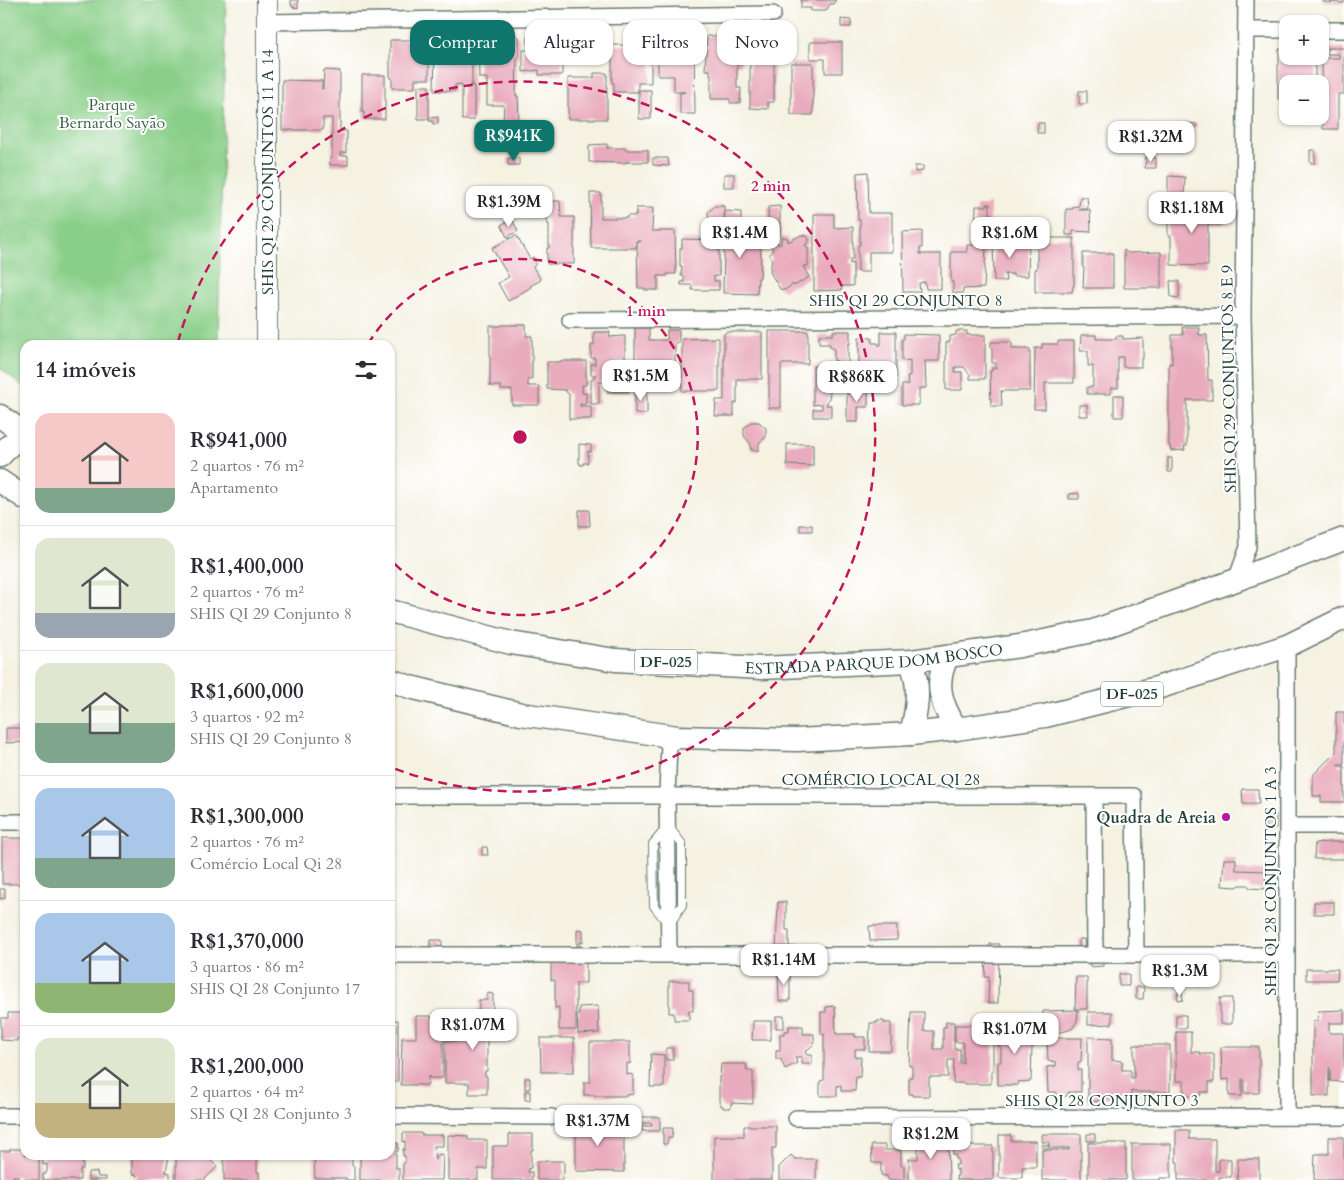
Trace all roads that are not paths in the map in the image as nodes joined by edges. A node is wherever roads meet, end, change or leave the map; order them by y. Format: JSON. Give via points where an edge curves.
{"nodes":[{"id":1,"x":266,"y":0,"type":"edge"},
{"id":2,"x":1246,"y":0,"type":"edge"},
{"id":3,"x":773,"y":14,"type":"dead end"},
{"id":4,"x":266,"y":22,"type":"junction"},
{"id":5,"x":1246,"y":30,"type":"junction"},
{"id":6,"x":1279,"y":30,"type":"edge"},
{"id":7,"x":1329,"y":30,"type":"edge"},
{"id":8,"x":1344,"y":30,"type":"edge"},
{"id":9,"x":1243,"y":316,"type":"junction"},
{"id":10,"x":570,"y":320,"type":"dead end"},
{"id":11,"x":267,"y":340,"type":"edge"},
{"id":12,"x":0,"y":416,"type":"edge"},
{"id":13,"x":20,"y":430,"type":"edge"},
{"id":14,"x":20,"y":438,"type":"edge"},
{"id":15,"x":0,"y":456,"type":"edge"},
{"id":16,"x":0,"y":481,"type":"edge"},
{"id":17,"x":20,"y":495,"type":"edge"},
{"id":18,"x":1344,"y":539,"type":"edge"},
{"id":19,"x":1248,"y":547,"type":"junction"},
{"id":20,"x":1266,"y":569,"type":"junction"},
{"id":21,"x":1236,"y":580,"type":"junction"},
{"id":22,"x":395,"y":612,"type":"edge"},
{"id":23,"x":1344,"y":618,"type":"edge"},
{"id":24,"x":1287,"y":646,"type":"junction"},
{"id":25,"x":947,"y":656,"type":"junction"},
{"id":26,"x":911,"y":661,"type":"junction"},
{"id":27,"x":395,"y":682,"type":"edge"},
{"id":28,"x":956,"y":729,"type":"junction"},
{"id":29,"x":911,"y":734,"type":"junction"},
{"id":30,"x":669,"y":739,"type":"junction"},
{"id":31,"x":395,"y":796,"type":"edge"},
{"id":32,"x":667,"y":796,"type":"junction"},
{"id":33,"x":1094,"y":796,"type":"junction"},
{"id":34,"x":0,"y":822,"type":"edge"},
{"id":35,"x":20,"y":822,"type":"edge"},
{"id":36,"x":1287,"y":826,"type":"junction"},
{"id":37,"x":1344,"y":826,"type":"edge"},
{"id":38,"x":395,"y":955,"type":"edge"},
{"id":39,"x":670,"y":955,"type":"junction"},
{"id":40,"x":1096,"y":955,"type":"junction"},
{"id":41,"x":1136,"y":955,"type":"junction"},
{"id":42,"x":1287,"y":955,"type":"junction"},
{"id":43,"x":0,"y":1116,"type":"edge"},
{"id":44,"x":20,"y":1116,"type":"edge"},
{"id":45,"x":395,"y":1116,"type":"edge"},
{"id":46,"x":552,"y":1117,"type":"dead end"},
{"id":47,"x":1287,"y":1117,"type":"junction"},
{"id":48,"x":1344,"y":1117,"type":"edge"},
{"id":49,"x":796,"y":1118,"type":"dead end"}],
"edges":[{"from":1,"to":4,"type":"street","name":"SHIS QI 29 CONJUNTOS 11 A 14"},
{"from":2,"to":5,"type":"street","name":"SHIS QI 29 CONJUNTOS 8 E 9"},
{"from":3,"to":4,"type":"street"},
{"from":4,"to":11,"type":"street","name":"SHIS QI 29 CONJUNTOS 11 A 14"},
{"from":5,"to":6,"type":"street"},
{"from":5,"to":9,"type":"street","name":"SHIS QI 29 CONJUNTOS 8 E 9"},
{"from":7,"to":8,"type":"street"},
{"from":9,"to":10,"type":"street","name":"SHIS QI 29 CONJUNTO 8"},
{"from":9,"to":19,"type":"street","name":"SHIS QI 29 CONJUNTOS 8 E 9"},
{"from":12,"to":13,"type":"main road"},
{"from":14,"to":15,"type":"main road"},
{"from":16,"to":17,"type":"main road"},
{"from":18,"to":20,"type":"main road","name":"ESTRADA PARQUE DOM BOSCO","number":"DF-025"},
{"from":19,"to":20,"type":"street"},
{"from":19,"to":21,"type":"street","name":"SHIS QI 29 CONJUNTOS 8 E 9"},
{"from":20,"to":21,"type":"main road","name":"ESTRADA PARQUE DOM BOSCO","number":"DF-025"},
{"from":21,"to":25,"type":"main road","name":"ESTRADA PARQUE DOM BOSCO","number":"DF-025","via":[[1093,631]]},
{"from":22,"to":26,"type":"main road","name":"ESTRADA PARQUE DOM BOSCO","number":"DF-025","via":[[510,643],[615,660],[761,668]]},
{"from":23,"to":24,"type":"main road","number":"DF-025"},
{"from":24,"to":28,"type":"main road","number":"DF-025","via":[[1157,688],[1054,714]]},
{"from":24,"to":36,"type":"street","name":"SHIS QI 28 CONJUNTOS 1 A 3"},
{"from":25,"to":26,"type":"main road","name":"ESTRADA PARQUE DOM BOSCO","number":"DF-025"},
{"from":25,"to":28,"type":"main road","via":[[941,677],[941,693]]},
{"from":26,"to":29,"type":"main road","via":[[917,702]]},
{"from":27,"to":30,"type":"main road","number":"DF-025","via":[[521,714]]},
{"from":28,"to":29,"type":"main road","number":"DF-025"},
{"from":29,"to":30,"type":"main road","number":"DF-025","via":[[797,740]]},
{"from":30,"to":32,"type":"street"},
{"from":31,"to":32,"type":"street","name":"COMÉRCIO LOCAL QI 28"},
{"from":32,"to":33,"type":"street","name":"COMÉRCIO LOCAL QI 28"},
{"from":32,"to":39,"type":"street"},
{"from":33,"to":40,"type":"street"},
{"from":33,"to":41,"type":"street","name":"COMÉRCIO LOCAL QI 28","via":[[1134,796]]},
{"from":34,"to":35,"type":"street"},
{"from":36,"to":37,"type":"street"},
{"from":36,"to":42,"type":"street","name":"SHIS QI 28 CONJUNTOS 1 A 3"},
{"from":38,"to":39,"type":"street"},
{"from":39,"to":40,"type":"street"},
{"from":40,"to":41,"type":"street"},
{"from":41,"to":42,"type":"street"},
{"from":42,"to":47,"type":"street","name":"SHIS QI 28 CONJUNTOS 1 A 3"},
{"from":43,"to":44,"type":"street"},
{"from":45,"to":46,"type":"street"},
{"from":47,"to":48,"type":"street","name":"SHIS QI 28 CONJUNTO 3"},
{"from":47,"to":49,"type":"street","name":"SHIS QI 28 CONJUNTO 3"}]}
